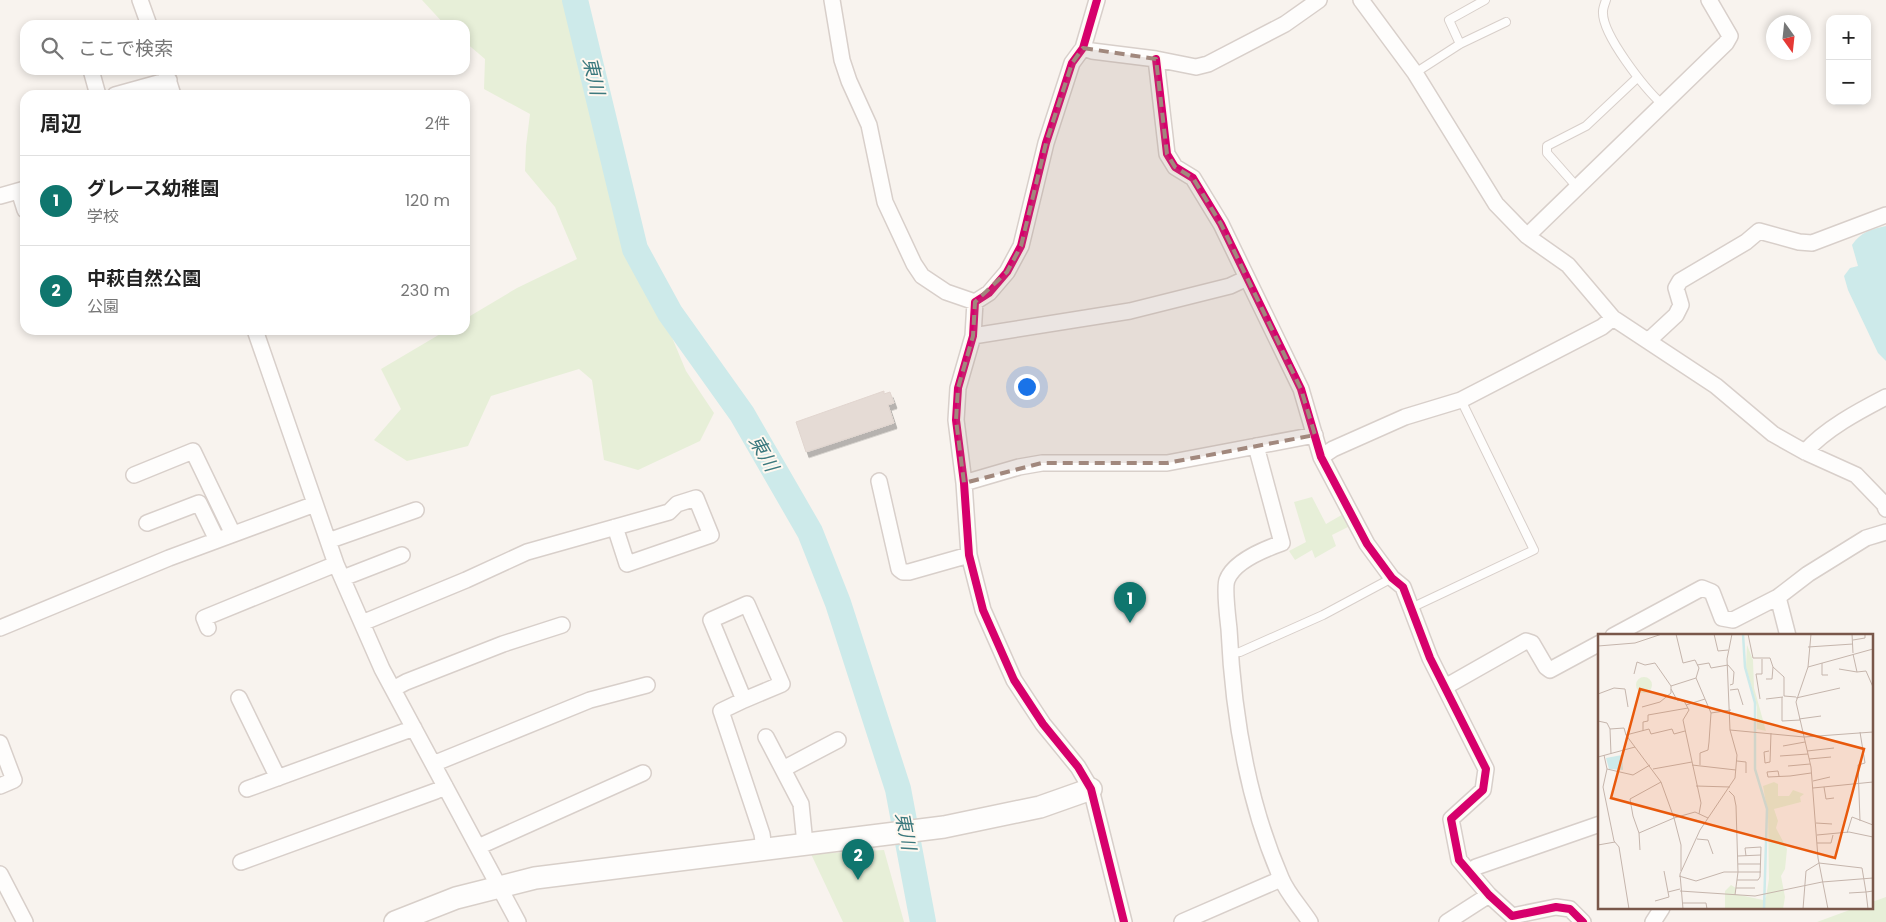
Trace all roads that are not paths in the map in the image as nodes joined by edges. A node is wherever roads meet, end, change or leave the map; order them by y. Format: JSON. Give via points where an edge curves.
{"nodes":[{"id":1,"x":140,"y":0,"type":"edge"},
{"id":2,"x":832,"y":0,"type":"edge"},
{"id":3,"x":1097,"y":0,"type":"edge"},
{"id":4,"x":1319,"y":0,"type":"edge"},
{"id":5,"x":1361,"y":0,"type":"edge"},
{"id":6,"x":1485,"y":0,"type":"edge"},
{"id":7,"x":1606,"y":0,"type":"edge"},
{"id":8,"x":1709,"y":0,"type":"edge"},
{"id":9,"x":147,"y":20,"type":"edge"},
{"id":10,"x":1506,"y":22,"type":"dead end"},
{"id":11,"x":1460,"y":44,"type":"junction"},
{"id":12,"x":1083,"y":48,"type":"junction"},
{"id":13,"x":1156,"y":59,"type":"junction"},
{"id":14,"x":1415,"y":73,"type":"junction"},
{"id":15,"x":92,"y":75,"type":"edge"},
{"id":16,"x":167,"y":75,"type":"edge"},
{"id":17,"x":1637,"y":78,"type":"junction"},
{"id":18,"x":97,"y":90,"type":"edge"},
{"id":19,"x":128,"y":90,"type":"edge"},
{"id":20,"x":172,"y":90,"type":"edge"},
{"id":21,"x":1662,"y":105,"type":"junction"},
{"id":22,"x":1577,"y":187,"type":"junction"},
{"id":23,"x":20,"y":191,"type":"edge"},
{"id":24,"x":0,"y":196,"type":"edge"},
{"id":25,"x":1886,"y":215,"type":"edge"},
{"id":26,"x":1527,"y":236,"type":"junction"},
{"id":27,"x":1247,"y":278,"type":"junction"},
{"id":28,"x":975,"y":302,"type":"junction"},
{"id":29,"x":1613,"y":318,"type":"junction"},
{"id":30,"x":257,"y":335,"type":"edge"},
{"id":31,"x":973,"y":336,"type":"junction"},
{"id":32,"x":1648,"y":341,"type":"junction"},
{"id":33,"x":1886,"y":397,"type":"edge"},
{"id":34,"x":1461,"y":400,"type":"junction"},
{"id":35,"x":1315,"y":435,"type":"junction"},
{"id":36,"x":1256,"y":446,"type":"junction"},
{"id":37,"x":1805,"y":452,"type":"junction"},
{"id":38,"x":1321,"y":457,"type":"junction"},
{"id":39,"x":134,"y":475,"type":"dead end"},
{"id":40,"x":879,"y":481,"type":"dead end"},
{"id":41,"x":964,"y":483,"type":"junction"},
{"id":42,"x":315,"y":504,"type":"junction"},
{"id":43,"x":1886,"y":509,"type":"edge"},
{"id":44,"x":416,"y":510,"type":"dead end"},
{"id":45,"x":147,"y":523,"type":"dead end"},
{"id":46,"x":615,"y":528,"type":"junction"},
{"id":47,"x":1886,"y":532,"type":"edge"},
{"id":48,"x":233,"y":534,"type":"junction"},
{"id":49,"x":217,"y":540,"type":"junction"},
{"id":50,"x":328,"y":542,"type":"junction"},
{"id":51,"x":402,"y":555,"type":"dead end"},
{"id":52,"x":969,"y":556,"type":"junction"},
{"id":53,"x":336,"y":564,"type":"junction"},
{"id":54,"x":343,"y":578,"type":"junction"},
{"id":55,"x":1392,"y":578,"type":"junction"},
{"id":56,"x":1778,"y":597,"type":"junction"},
{"id":57,"x":1410,"y":608,"type":"junction"},
{"id":58,"x":362,"y":623,"type":"junction"},
{"id":59,"x":562,"y":625,"type":"dead end"},
{"id":60,"x":0,"y":628,"type":"edge"},
{"id":61,"x":208,"y":628,"type":"dead end"},
{"id":62,"x":1617,"y":634,"type":"edge"},
{"id":63,"x":1787,"y":634,"type":"edge"},
{"id":64,"x":1598,"y":644,"type":"edge"},
{"id":65,"x":1230,"y":653,"type":"junction"},
{"id":66,"x":647,"y":684,"type":"dead end"},
{"id":67,"x":1445,"y":687,"type":"junction"},
{"id":68,"x":393,"y":689,"type":"junction"},
{"id":69,"x":239,"y":698,"type":"dead end"},
{"id":70,"x":744,"y":700,"type":"junction"},
{"id":71,"x":414,"y":728,"type":"junction"},
{"id":72,"x":766,"y":737,"type":"dead end"},
{"id":73,"x":838,"y":740,"type":"dead end"},
{"id":74,"x":0,"y":743,"type":"edge"},
{"id":75,"x":433,"y":764,"type":"junction"},
{"id":76,"x":783,"y":769,"type":"junction"},
{"id":77,"x":643,"y":773,"type":"dead end"},
{"id":78,"x":278,"y":778,"type":"junction"},
{"id":79,"x":0,"y":786,"type":"edge"},
{"id":80,"x":446,"y":786,"type":"junction"},
{"id":81,"x":247,"y":789,"type":"dead end"},
{"id":82,"x":1091,"y":789,"type":"junction"},
{"id":83,"x":1598,"y":825,"type":"edge"},
{"id":84,"x":805,"y":844,"type":"junction"},
{"id":85,"x":478,"y":847,"type":"junction"},
{"id":86,"x":764,"y":850,"type":"junction"},
{"id":87,"x":241,"y":862,"type":"dead end"},
{"id":88,"x":1470,"y":872,"type":"junction"},
{"id":89,"x":0,"y":874,"type":"edge"},
{"id":90,"x":1281,"y":879,"type":"junction"},
{"id":91,"x":499,"y":886,"type":"junction"},
{"id":92,"x":1488,"y":895,"type":"junction"},
{"id":93,"x":1661,"y":910,"type":"edge"},
{"id":94,"x":24,"y":922,"type":"edge"},
{"id":95,"x":395,"y":922,"type":"edge"},
{"id":96,"x":518,"y":922,"type":"edge"},
{"id":97,"x":1124,"y":922,"type":"edge"},
{"id":98,"x":1182,"y":922,"type":"edge"},
{"id":99,"x":1310,"y":922,"type":"edge"},
{"id":100,"x":1447,"y":922,"type":"edge"},
{"id":101,"x":1583,"y":922,"type":"edge"},
{"id":102,"x":1654,"y":922,"type":"edge"}],
"edges":[{"from":1,"to":9,"type":"street"},
{"from":2,"to":28,"type":"street","via":[[842,60],[869,125],[885,202],[914,264],[922,276],[946,292]]},
{"from":3,"to":12,"type":"street"},
{"from":4,"to":13,"type":"street","via":[[1284,24],[1208,64],[1196,67]]},
{"from":5,"to":14,"type":"street"},
{"from":6,"to":11,"type":"lane","via":[[1449,20]]},
{"from":7,"to":17,"type":"lane","via":[[1604,21]]},
{"from":8,"to":21,"type":"street","via":[[1730,36]]},
{"from":10,"to":11,"type":"lane"},
{"from":11,"to":14,"type":"lane"},
{"from":12,"to":13,"type":"street"},
{"from":12,"to":28,"type":"street","via":[[1072,63],[1046,143],[1021,246],[1007,272],[989,293]]},
{"from":13,"to":27,"type":"street","via":[[1167,154],[1175,167],[1193,178],[1221,224]]},
{"from":14,"to":26,"type":"street","via":[[1496,204]]},
{"from":15,"to":18,"type":"street"},
{"from":16,"to":19,"type":"street"},
{"from":16,"to":20,"type":"street"},
{"from":17,"to":21,"type":"lane"},
{"from":17,"to":22,"type":"lane","via":[[1586,126],[1547,146],[1547,153]]},
{"from":21,"to":22,"type":"street"},
{"from":22,"to":26,"type":"street"},
{"from":23,"to":24,"type":"street"},
{"from":25,"to":32,"type":"street","via":[[1812,243],[1759,231],[1680,281],[1676,288],[1681,305],[1676,315]]},
{"from":26,"to":29,"type":"street","via":[[1568,265]]},
{"from":27,"to":31,"type":"street","via":[[1230,286],[1130,310]]},
{"from":27,"to":35,"type":"street","via":[[1301,390]]},
{"from":28,"to":31,"type":"street"},
{"from":29,"to":32,"type":"street"},
{"from":29,"to":34,"type":"street","via":[[1602,328]]},
{"from":30,"to":42,"type":"street"},
{"from":31,"to":41,"type":"street","via":[[958,388],[956,420]]},
{"from":32,"to":37,"type":"street","via":[[1716,386],[1773,434]]},
{"from":33,"to":37,"type":"street","via":[[1812,443]]},
{"from":34,"to":38,"type":"street","via":[[1405,417]]},
{"from":34,"to":57,"type":"lane","via":[[1534,550]]},
{"from":35,"to":36,"type":"street"},
{"from":35,"to":38,"type":"street"},
{"from":36,"to":41,"type":"street","via":[[1167,463],[1042,463]]},
{"from":36,"to":65,"type":"street","via":[[1282,543],[1259,551],[1233,571],[1226,581]]},
{"from":37,"to":43,"type":"street","via":[[1856,475]]},
{"from":38,"to":55,"type":"street","via":[[1367,544]]},
{"from":39,"to":48,"type":"street","via":[[193,451]]},
{"from":40,"to":52,"type":"street","via":[[899,569],[909,572]]},
{"from":41,"to":52,"type":"street"},
{"from":42,"to":48,"type":"street"},
{"from":42,"to":50,"type":"street"},
{"from":44,"to":50,"type":"street"},
{"from":45,"to":49,"type":"street","via":[[199,503]]},
{"from":46,"to":46,"type":"street","via":[[627,564],[712,535],[696,498],[677,504],[669,512]]},
{"from":46,"to":58,"type":"street","via":[[527,552]]},
{"from":47,"to":56,"type":"street","via":[[1866,538]]},
{"from":48,"to":49,"type":"street"},
{"from":49,"to":60,"type":"street"},
{"from":50,"to":53,"type":"street"},
{"from":51,"to":54,"type":"street"},
{"from":52,"to":82,"type":"street","via":[[983,610],[1014,680]]},
{"from":53,"to":54,"type":"street"},
{"from":53,"to":61,"type":"street","via":[[204,618]]},
{"from":54,"to":58,"type":"street"},
{"from":55,"to":57,"type":"street","via":[[1403,587]]},
{"from":55,"to":65,"type":"lane","via":[[1323,615],[1240,652]]},
{"from":56,"to":62,"type":"street","via":[[1733,620],[1722,618],[1712,592],[1702,588]]},
{"from":56,"to":63,"type":"street"},
{"from":57,"to":67,"type":"street"},
{"from":58,"to":68,"type":"street"},
{"from":59,"to":68,"type":"street","via":[[503,644]]},
{"from":64,"to":67,"type":"street","via":[[1550,670],[1532,643],[1526,641]]},
{"from":65,"to":90,"type":"street","via":[[1236,720],[1244,756],[1257,810]]},
{"from":66,"to":75,"type":"street","via":[[590,700]]},
{"from":67,"to":88,"type":"street","via":[[1486,769],[1483,790],[1451,820],[1459,860]]},
{"from":68,"to":71,"type":"street"},
{"from":69,"to":78,"type":"street"},
{"from":70,"to":70,"type":"street","via":[[782,684],[748,604],[711,620]]},
{"from":70,"to":86,"type":"street","via":[[721,711],[762,834]]},
{"from":71,"to":75,"type":"street"},
{"from":71,"to":78,"type":"street"},
{"from":72,"to":76,"type":"street"},
{"from":73,"to":76,"type":"street"},
{"from":74,"to":79,"type":"street","via":[[14,780]]},
{"from":75,"to":80,"type":"street"},
{"from":76,"to":84,"type":"street","via":[[801,804]]},
{"from":77,"to":85,"type":"street"},
{"from":78,"to":81,"type":"street"},
{"from":80,"to":85,"type":"street"},
{"from":80,"to":87,"type":"street"},
{"from":82,"to":84,"type":"street","via":[[1040,807],[944,827]]},
{"from":82,"to":97,"type":"street"},
{"from":83,"to":88,"type":"street","via":[[1476,867]]},
{"from":84,"to":86,"type":"street"},
{"from":85,"to":91,"type":"street"},
{"from":86,"to":91,"type":"street","via":[[536,878]]},
{"from":88,"to":92,"type":"street"},
{"from":89,"to":94,"type":"street"},
{"from":90,"to":98,"type":"street"},
{"from":90,"to":99,"type":"street"},
{"from":91,"to":95,"type":"street","via":[[456,898]]},
{"from":91,"to":96,"type":"street"},
{"from":92,"to":100,"type":"street"},
{"from":92,"to":101,"type":"street","via":[[1512,916],[1556,907],[1570,909]]},
{"from":93,"to":102,"type":"street"}]}
